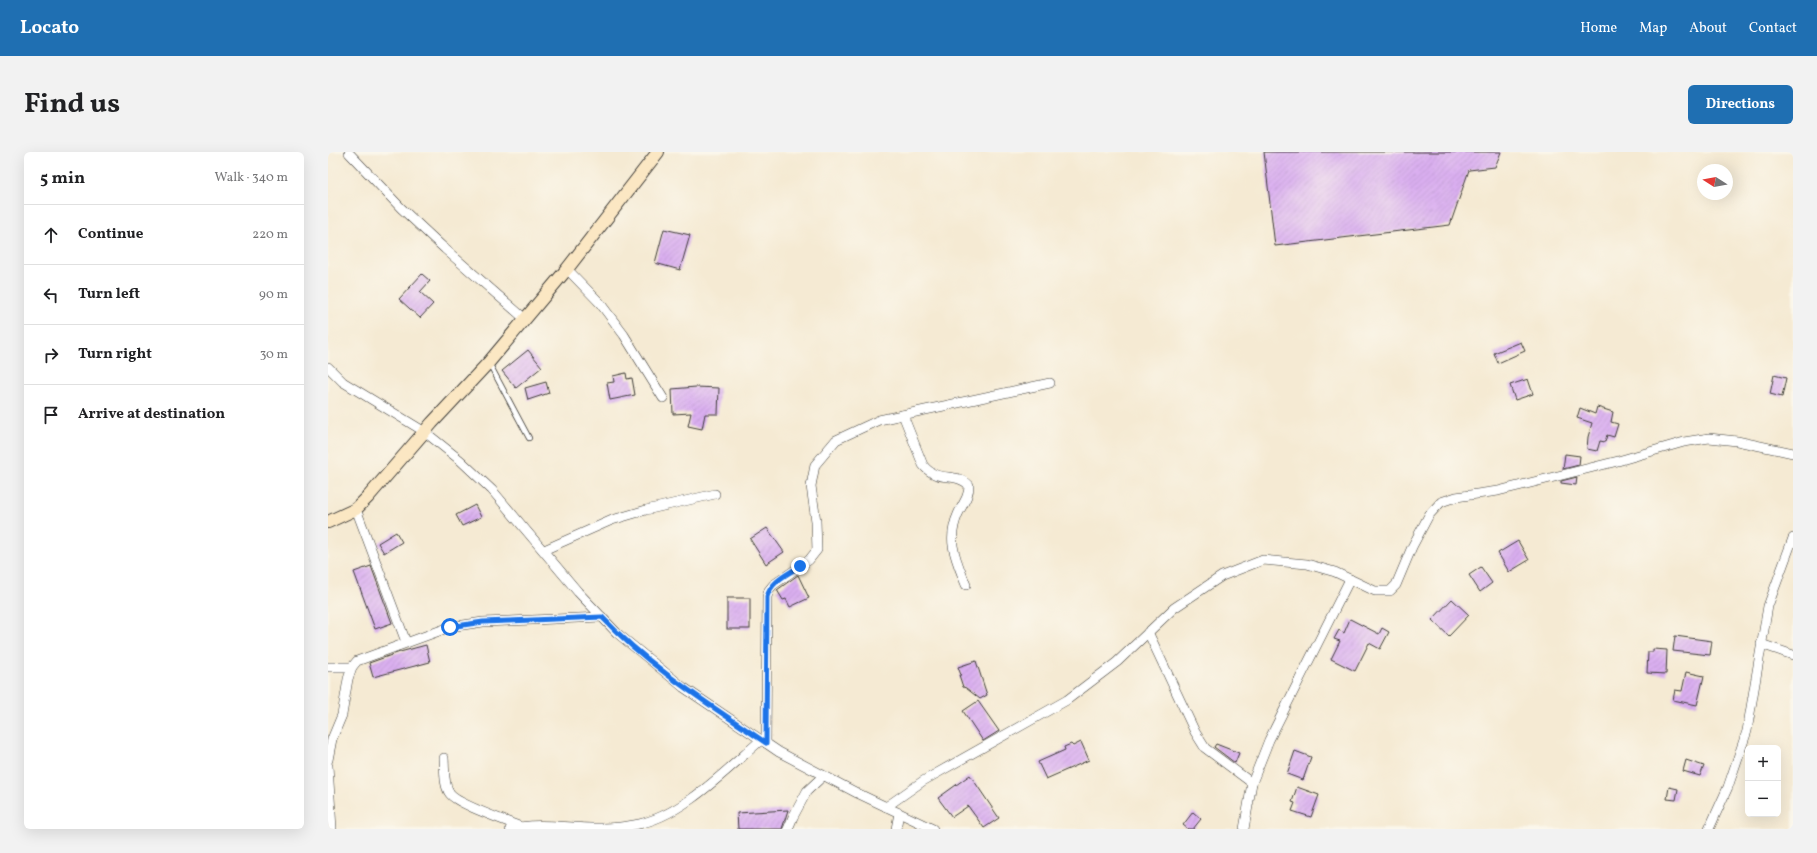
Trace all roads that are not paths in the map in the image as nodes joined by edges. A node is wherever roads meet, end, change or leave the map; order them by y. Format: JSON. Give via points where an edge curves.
{"nodes":[{"id":1,"x":658,"y":152,"type":"edge"},
{"id":2,"x":349,"y":153,"type":"dead end"},
{"id":3,"x":567,"y":269,"type":"junction"},
{"id":4,"x":525,"y":319,"type":"junction"},
{"id":5,"x":489,"y":362,"type":"junction"},
{"id":6,"x":328,"y":366,"type":"edge"},
{"id":7,"x":1050,"y":383,"type":"dead end"},
{"id":8,"x":663,"y":398,"type":"dead end"},
{"id":9,"x":903,"y":415,"type":"junction"},
{"id":10,"x":425,"y":432,"type":"junction"},
{"id":11,"x":529,"y":438,"type":"dead end"},
{"id":12,"x":1793,"y":453,"type":"edge"},
{"id":13,"x":715,"y":494,"type":"dead end"},
{"id":14,"x":356,"y":509,"type":"junction"},
{"id":15,"x":328,"y":522,"type":"edge"},
{"id":16,"x":1793,"y":538,"type":"edge"},
{"id":17,"x":544,"y":550,"type":"junction"},
{"id":18,"x":1350,"y":579,"type":"junction"},
{"id":19,"x":966,"y":585,"type":"dead end"},
{"id":20,"x":602,"y":617,"type":"junction"},
{"id":21,"x":1148,"y":632,"type":"junction"},
{"id":22,"x":406,"y":642,"type":"junction"},
{"id":23,"x":1761,"y":644,"type":"junction"},
{"id":24,"x":1793,"y":655,"type":"edge"},
{"id":25,"x":328,"y":667,"type":"edge"},
{"id":26,"x":352,"y":667,"type":"junction"},
{"id":27,"x":764,"y":741,"type":"junction"},
{"id":28,"x":444,"y":758,"type":"dead end"},
{"id":29,"x":328,"y":760,"type":"edge"},
{"id":30,"x":328,"y":766,"type":"edge"},
{"id":31,"x":823,"y":776,"type":"junction"},
{"id":32,"x":1252,"y":783,"type":"junction"},
{"id":33,"x":886,"y":807,"type":"junction"},
{"id":34,"x":899,"y":813,"type":"junction"},
{"id":35,"x":521,"y":827,"type":"junction"},
{"id":36,"x":332,"y":829,"type":"edge"},
{"id":37,"x":510,"y":829,"type":"edge"},
{"id":38,"x":788,"y":829,"type":"edge"},
{"id":39,"x":896,"y":829,"type":"edge"},
{"id":40,"x":933,"y":829,"type":"edge"},
{"id":41,"x":1244,"y":829,"type":"edge"},
{"id":42,"x":1708,"y":829,"type":"edge"}],
"edges":[{"from":1,"to":3,"type":"street"},
{"from":2,"to":4,"type":"street","via":[[412,218]]},
{"from":3,"to":4,"type":"street"},
{"from":3,"to":8,"type":"street","via":[[605,309]]},
{"from":4,"to":5,"type":"street"},
{"from":5,"to":10,"type":"street"},
{"from":5,"to":11,"type":"lane"},
{"from":6,"to":10,"type":"street","via":[[343,382]]},
{"from":7,"to":9,"type":"street"},
{"from":9,"to":19,"type":"street","via":[[922,465],[928,472],[964,480],[969,485],[967,499],[952,529],[952,545]]},
{"from":9,"to":27,"type":"street","via":[[879,420],[836,440],[815,465],[811,486],[817,550],[809,560],[773,584],[767,597]]},
{"from":10,"to":14,"type":"street"},
{"from":10,"to":17,"type":"street","via":[[492,490]]},
{"from":12,"to":18,"type":"street","via":[[1709,438],[1684,442],[1498,491],[1456,497],[1441,502],[1429,515],[1396,584],[1390,591],[1375,591]]},
{"from":13,"to":17,"type":"street","via":[[612,520]]},
{"from":14,"to":15,"type":"street"},
{"from":14,"to":22,"type":"street"},
{"from":16,"to":23,"type":"street","via":[[1768,606]]},
{"from":17,"to":20,"type":"street"},
{"from":18,"to":21,"type":"street","via":[[1307,564],[1263,560],[1222,576],[1174,608]]},
{"from":18,"to":32,"type":"street","via":[[1269,740]]},
{"from":20,"to":22,"type":"street","via":[[483,622],[450,627]]},
{"from":20,"to":27,"type":"street","via":[[623,638],[683,687]]},
{"from":21,"to":32,"type":"street","via":[[1205,748]]},
{"from":21,"to":33,"type":"street","via":[[1117,662],[1066,700],[923,781]]},
{"from":22,"to":26,"type":"street","via":[[358,661]]},
{"from":23,"to":24,"type":"street"},
{"from":23,"to":42,"type":"street","via":[[1746,731],[1728,787]]},
{"from":25,"to":26,"type":"street"},
{"from":26,"to":29,"type":"street","via":[[342,715],[332,739]]},
{"from":27,"to":31,"type":"street"},
{"from":27,"to":35,"type":"street","via":[[703,790],[659,817],[635,825],[600,828],[533,825]]},
{"from":28,"to":35,"type":"street","via":[[446,783],[451,796]]},
{"from":30,"to":36,"type":"street"},
{"from":31,"to":33,"type":"street"},
{"from":31,"to":38,"type":"street","via":[[807,791]]},
{"from":32,"to":41,"type":"street"},
{"from":33,"to":34,"type":"street"},
{"from":34,"to":39,"type":"street"},
{"from":34,"to":40,"type":"street"},
{"from":35,"to":37,"type":"street"}]}
